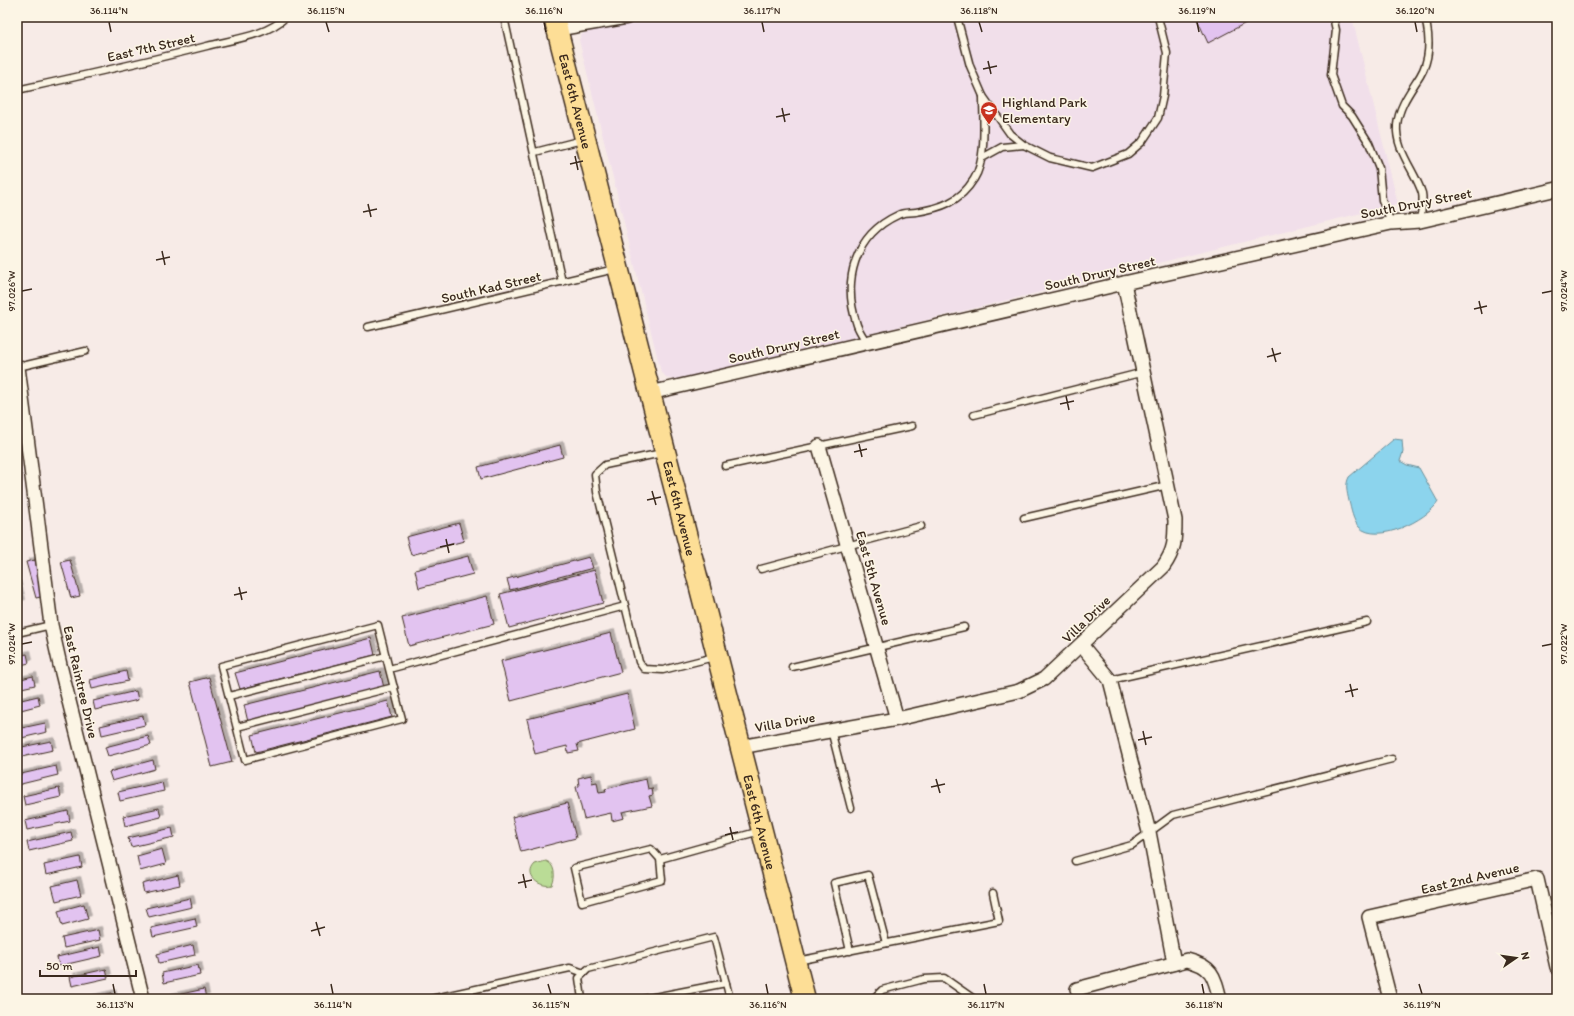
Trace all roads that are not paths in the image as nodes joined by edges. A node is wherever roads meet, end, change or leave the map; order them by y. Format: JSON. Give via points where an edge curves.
{"nodes":[{"id":1,"x":286,"y":17,"type":"edge"},
{"id":2,"x":504,"y":17,"type":"edge"},
{"id":3,"x":628,"y":17,"type":"edge"},
{"id":4,"x":957,"y":17,"type":"edge"},
{"id":5,"x":1158,"y":17,"type":"edge"},
{"id":6,"x":1333,"y":17,"type":"edge"},
{"id":7,"x":1426,"y":17,"type":"edge"},
{"id":8,"x":556,"y":23,"type":"edge"},
{"id":9,"x":17,"y":90,"type":"edge"},
{"id":10,"x":983,"y":96,"type":"junction"},
{"id":11,"x":585,"y":139,"type":"junction"},
{"id":12,"x":1024,"y":145,"type":"junction"},
{"id":13,"x":535,"y":152,"type":"junction"},
{"id":14,"x":982,"y":158,"type":"junction"},
{"id":15,"x":1557,"y":189,"type":"edge"},
{"id":16,"x":1420,"y":221,"type":"junction"},
{"id":17,"x":1391,"y":223,"type":"junction"},
{"id":18,"x":619,"y":268,"type":"junction"},
{"id":19,"x":562,"y":282,"type":"junction"},
{"id":20,"x":1124,"y":283,"type":"junction"},
{"id":21,"x":368,"y":328,"type":"dead end"},
{"id":22,"x":868,"y":343,"type":"junction"},
{"id":23,"x":86,"y":351,"type":"dead end"},
{"id":24,"x":18,"y":366,"type":"edge"},
{"id":25,"x":1144,"y":372,"type":"junction"},
{"id":26,"x":650,"y":393,"type":"junction"},
{"id":27,"x":974,"y":415,"type":"dead end"},
{"id":28,"x":912,"y":426,"type":"dead end"},
{"id":29,"x":820,"y":446,"type":"junction"},
{"id":30,"x":666,"y":452,"type":"junction"},
{"id":31,"x":725,"y":466,"type":"dead end"},
{"id":32,"x":1168,"y":485,"type":"junction"},
{"id":33,"x":1024,"y":518,"type":"dead end"},
{"id":34,"x":921,"y":526,"type":"dead end"},
{"id":35,"x":848,"y":545,"type":"junction"},
{"id":36,"x":761,"y":569,"type":"dead end"},
{"id":37,"x":625,"y":606,"type":"junction"},
{"id":38,"x":1367,"y":622,"type":"dead end"},
{"id":39,"x":51,"y":625,"type":"junction"},
{"id":40,"x":964,"y":627,"type":"dead end"},
{"id":41,"x":17,"y":633,"type":"edge"},
{"id":42,"x":1082,"y":646,"type":"junction"},
{"id":43,"x":877,"y":647,"type":"junction"},
{"id":44,"x":386,"y":656,"type":"junction"},
{"id":45,"x":717,"y":657,"type":"junction"},
{"id":46,"x":792,"y":667,"type":"dead end"},
{"id":47,"x":389,"y":669,"type":"junction"},
{"id":48,"x":1110,"y":680,"type":"junction"},
{"id":49,"x":394,"y":687,"type":"junction"},
{"id":50,"x":229,"y":696,"type":"junction"},
{"id":51,"x":897,"y":719,"type":"junction"},
{"id":52,"x":237,"y":727,"type":"junction"},
{"id":53,"x":831,"y":730,"type":"junction"},
{"id":54,"x":740,"y":747,"type":"junction"},
{"id":55,"x":1392,"y":759,"type":"dead end"},
{"id":56,"x":851,"y":808,"type":"dead end"},
{"id":57,"x":762,"y":831,"type":"junction"},
{"id":58,"x":1149,"y":832,"type":"junction"},
{"id":59,"x":660,"y":859,"type":"junction"},
{"id":60,"x":1075,"y":861,"type":"dead end"},
{"id":61,"x":993,"y":893,"type":"dead end"},
{"id":62,"x":886,"y":943,"type":"junction"},
{"id":63,"x":850,"y":950,"type":"junction"},
{"id":64,"x":796,"y":961,"type":"junction"},
{"id":65,"x":1174,"y":963,"type":"junction"},
{"id":66,"x":1557,"y":967,"type":"edge"},
{"id":67,"x":584,"y":973,"type":"junction"},
{"id":68,"x":726,"y":983,"type":"junction"},
{"id":69,"x":1077,"y":989,"type":"dead end"},
{"id":70,"x":143,"y":999,"type":"edge"},
{"id":71,"x":431,"y":999,"type":"edge"},
{"id":72,"x":582,"y":999,"type":"edge"},
{"id":73,"x":644,"y":999,"type":"edge"},
{"id":74,"x":730,"y":999,"type":"edge"},
{"id":75,"x":805,"y":999,"type":"edge"},
{"id":76,"x":873,"y":999,"type":"edge"},
{"id":77,"x":974,"y":999,"type":"edge"},
{"id":78,"x":1220,"y":999,"type":"edge"},
{"id":79,"x":1390,"y":999,"type":"edge"}],
"edges":[{"from":1,"to":9,"type":"lane","name":"East 7th Street","via":[[279,24],[262,32],[174,55]]},
{"from":2,"to":13,"type":"lane"},
{"from":3,"to":8,"type":"street"},
{"from":4,"to":10,"type":"lane","via":[[970,66]]},
{"from":5,"to":12,"type":"lane","via":[[1166,53],[1163,96],[1158,118],[1142,142],[1128,154],[1092,168],[1050,158]]},
{"from":6,"to":17,"type":"lane","via":[[1336,30],[1331,75],[1342,106],[1352,116],[1370,144],[1379,168],[1382,200]]},
{"from":7,"to":16,"type":"lane","via":[[1430,42],[1426,62],[1401,108],[1397,126],[1400,146],[1423,195]]},
{"from":8,"to":11,"type":"main road","name":"East 6th Avenue"},
{"from":10,"to":12,"type":"lane","via":[[1010,134]]},
{"from":10,"to":14,"type":"lane"},
{"from":11,"to":13,"type":"lane"},
{"from":11,"to":18,"type":"main road","name":"East 6th Avenue"},
{"from":12,"to":14,"type":"lane","via":[[1002,148]]},
{"from":13,"to":19,"type":"lane"},
{"from":14,"to":22,"type":"lane","via":[[975,178],[962,194],[948,204],[900,214],[884,222],[871,233],[857,253],[851,276],[852,302],[857,326]]},
{"from":15,"to":16,"type":"street","name":"South Drury Street"},
{"from":16,"to":17,"type":"street","name":"South Drury Street"},
{"from":17,"to":20,"type":"street","name":"South Drury Street"},
{"from":18,"to":19,"type":"lane","name":"South Kad Street"},
{"from":18,"to":26,"type":"main road","name":"East 6th Avenue"},
{"from":19,"to":21,"type":"lane","name":"South Kad Street"},
{"from":20,"to":22,"type":"street","name":"South Drury Street"},
{"from":20,"to":25,"type":"street","name":"Villa Drive"},
{"from":22,"to":26,"type":"street","name":"South Drury Street"},
{"from":23,"to":24,"type":"lane"},
{"from":24,"to":39,"type":"street","name":"East Raintree Drive"},
{"from":25,"to":27,"type":"lane"},
{"from":25,"to":32,"type":"street","name":"Villa Drive"},
{"from":26,"to":30,"type":"main road","name":"East 6th Avenue"},
{"from":28,"to":29,"type":"lane"},
{"from":29,"to":31,"type":"lane"},
{"from":29,"to":35,"type":"street","name":"East 5th Avenue"},
{"from":30,"to":37,"type":"lane","via":[[605,466],[595,474],[597,492]]},
{"from":30,"to":45,"type":"main road","name":"East 6th Avenue"},
{"from":32,"to":33,"type":"lane"},
{"from":32,"to":42,"type":"street","name":"Villa Drive","via":[[1175,520],[1175,542],[1171,556],[1163,567]]},
{"from":34,"to":35,"type":"lane"},
{"from":35,"to":36,"type":"lane"},
{"from":35,"to":43,"type":"street","name":"East 5th Avenue"},
{"from":37,"to":45,"type":"lane","via":[[639,662],[644,669],[663,670]]},
{"from":37,"to":47,"type":"lane"},
{"from":38,"to":48,"type":"lane"},
{"from":39,"to":41,"type":"lane"},
{"from":39,"to":70,"type":"street","name":"East Raintree Drive"},
{"from":40,"to":43,"type":"lane"},
{"from":42,"to":48,"type":"street"},
{"from":42,"to":51,"type":"street","name":"Villa Drive","via":[[1044,679],[1019,691]]},
{"from":43,"to":46,"type":"lane"},
{"from":43,"to":51,"type":"street","name":"East 5th Avenue"},
{"from":44,"to":47,"type":"lane"},
{"from":44,"to":50,"type":"lane"},
{"from":44,"to":50,"type":"lane","via":[[378,625],[221,666]]},
{"from":45,"to":54,"type":"main road","name":"East 6th Avenue"},
{"from":47,"to":49,"type":"lane"},
{"from":48,"to":58,"type":"street"},
{"from":49,"to":52,"type":"lane"},
{"from":49,"to":52,"type":"lane","via":[[402,719],[253,758],[245,760]]},
{"from":50,"to":52,"type":"lane"},
{"from":51,"to":53,"type":"street","name":"Villa Drive"},
{"from":53,"to":54,"type":"street","name":"Villa Drive"},
{"from":53,"to":56,"type":"lane"},
{"from":54,"to":57,"type":"main road","name":"East 6th Avenue"},
{"from":55,"to":58,"type":"lane","via":[[1173,815]]},
{"from":57,"to":59,"type":"lane"},
{"from":57,"to":64,"type":"main road","name":"East 6th Avenue"},
{"from":58,"to":60,"type":"lane","via":[[1132,845]]},
{"from":58,"to":65,"type":"street"},
{"from":59,"to":59,"type":"lane","via":[[651,848],[574,868],[582,902],[662,880]]},
{"from":61,"to":62,"type":"lane","via":[[999,921]]},
{"from":62,"to":63,"type":"lane"},
{"from":62,"to":63,"type":"lane","via":[[868,876],[834,883]]},
{"from":63,"to":64,"type":"lane"},
{"from":64,"to":75,"type":"main road","name":"East 6th Avenue"},
{"from":65,"to":69,"type":"street"},
{"from":65,"to":78,"type":"street","via":[[1187,960],[1202,964],[1212,973]]},
{"from":66,"to":79,"type":"street","name":"East 2nd Avenue","via":[[1537,879],[1369,917]]},
{"from":67,"to":68,"type":"lane","via":[[588,969],[714,937]]},
{"from":67,"to":71,"type":"lane","via":[[570,968]]},
{"from":67,"to":72,"type":"lane","via":[[580,978]]},
{"from":68,"to":73,"type":"lane"},
{"from":68,"to":74,"type":"lane"},
{"from":76,"to":77,"type":"lane","via":[[882,990],[924,979],[944,978]]}]}
